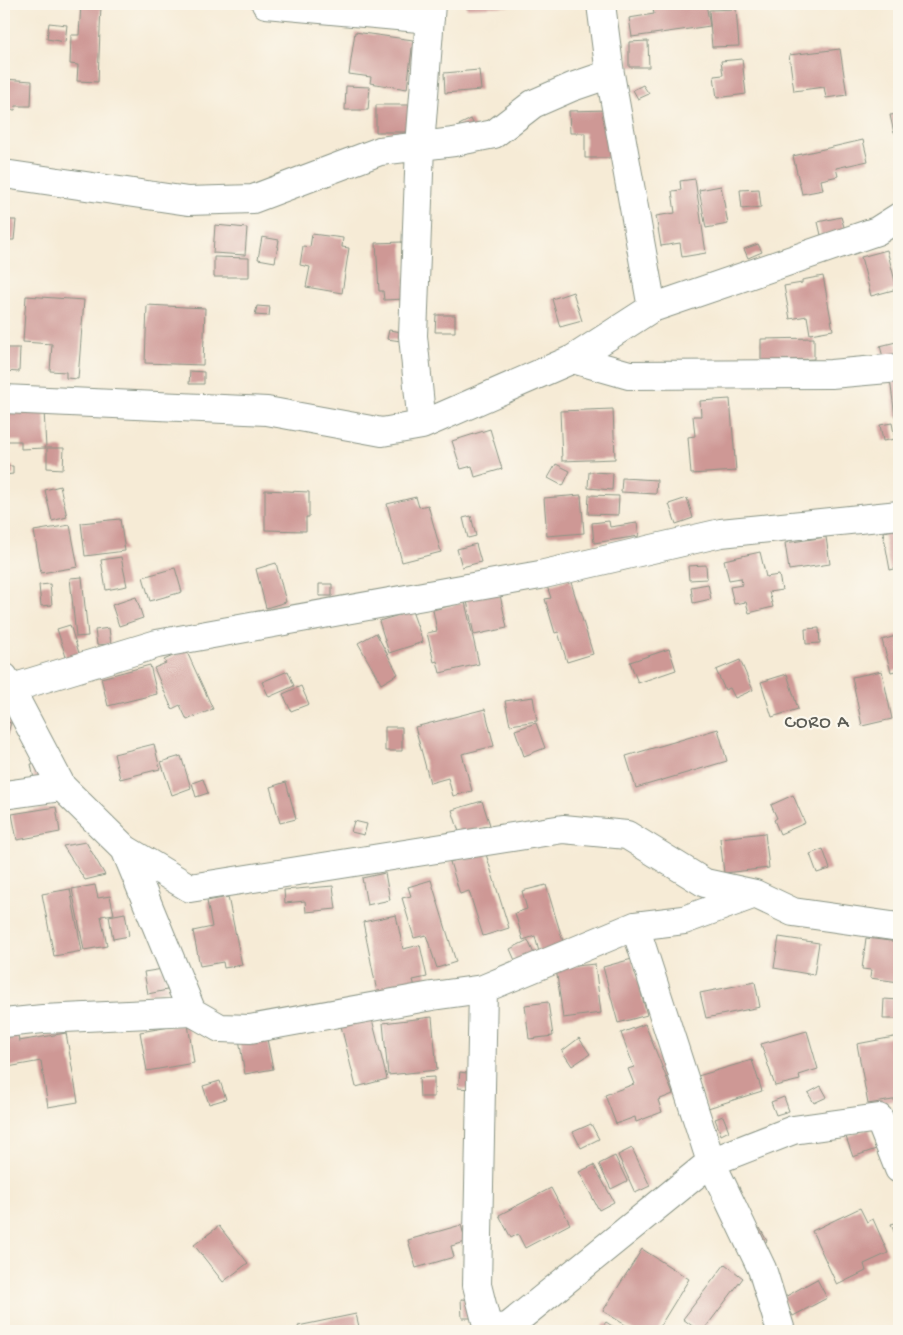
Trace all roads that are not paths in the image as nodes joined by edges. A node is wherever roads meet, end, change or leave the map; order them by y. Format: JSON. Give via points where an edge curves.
{"nodes":[{"id":1,"x":266,"y":4,"type":"edge"},
{"id":2,"x":602,"y":4,"type":"edge"},
{"id":3,"x":430,"y":11,"type":"edge"},
{"id":4,"x":610,"y":74,"type":"junction"},
{"id":5,"x":420,"y":146,"type":"junction"},
{"id":6,"x":4,"y":174,"type":"edge"},
{"id":7,"x":899,"y":217,"type":"edge"},
{"id":8,"x":652,"y":308,"type":"junction"},
{"id":9,"x":573,"y":359,"type":"junction"},
{"id":10,"x":899,"y":368,"type":"edge"},
{"id":11,"x":4,"y":399,"type":"edge"},
{"id":12,"x":422,"y":425,"type":"junction"},
{"id":13,"x":899,"y":515,"type":"edge"},
{"id":14,"x":6,"y":683,"type":"edge"},
{"id":15,"x":62,"y":787,"type":"junction"},
{"id":16,"x":4,"y":795,"type":"edge"},
{"id":17,"x":125,"y":848,"type":"junction"},
{"id":18,"x":754,"y":894,"type":"junction"},
{"id":19,"x":634,"y":926,"type":"junction"},
{"id":20,"x":899,"y":927,"type":"edge"},
{"id":21,"x":483,"y":989,"type":"junction"},
{"id":22,"x":192,"y":1012,"type":"junction"},
{"id":23,"x":4,"y":1023,"type":"edge"},
{"id":24,"x":711,"y":1162,"type":"junction"},
{"id":25,"x":899,"y":1169,"type":"edge"},
{"id":26,"x":781,"y":1331,"type":"edge"}],
"edges":[{"from":1,"to":3,"type":"street"},
{"from":2,"to":4,"type":"street"},
{"from":3,"to":5,"type":"street"},
{"from":4,"to":5,"type":"street","via":[[533,104],[494,134]]},
{"from":4,"to":8,"type":"street"},
{"from":5,"to":6,"type":"street","via":[[380,151],[253,199],[188,201]]},
{"from":5,"to":12,"type":"street","via":[[413,336]]},
{"from":7,"to":8,"type":"street","via":[[877,231]]},
{"from":8,"to":9,"type":"street"},
{"from":9,"to":10,"type":"street","via":[[629,375],[831,374]]},
{"from":9,"to":12,"type":"street"},
{"from":11,"to":12,"type":"street","via":[[267,411],[382,432]]},
{"from":13,"to":14,"type":"street","via":[[721,533],[540,575],[156,644]]},
{"from":14,"to":15,"type":"street"},
{"from":15,"to":16,"type":"street"},
{"from":15,"to":17,"type":"street"},
{"from":17,"to":18,"type":"street","via":[[190,888],[563,829],[627,835],[705,882]]},
{"from":17,"to":22,"type":"street"},
{"from":18,"to":19,"type":"street","via":[[684,920]]},
{"from":18,"to":20,"type":"street","via":[[793,912]]},
{"from":19,"to":21,"type":"street"},
{"from":19,"to":24,"type":"street"},
{"from":21,"to":22,"type":"street","via":[[250,1029],[220,1028]]},
{"from":21,"to":24,"type":"street","via":[[476,1285],[488,1329],[508,1327]]},
{"from":22,"to":23,"type":"street"},
{"from":24,"to":25,"type":"street","via":[[792,1130],[879,1118]]},
{"from":24,"to":26,"type":"street","via":[[762,1269]]}]}
